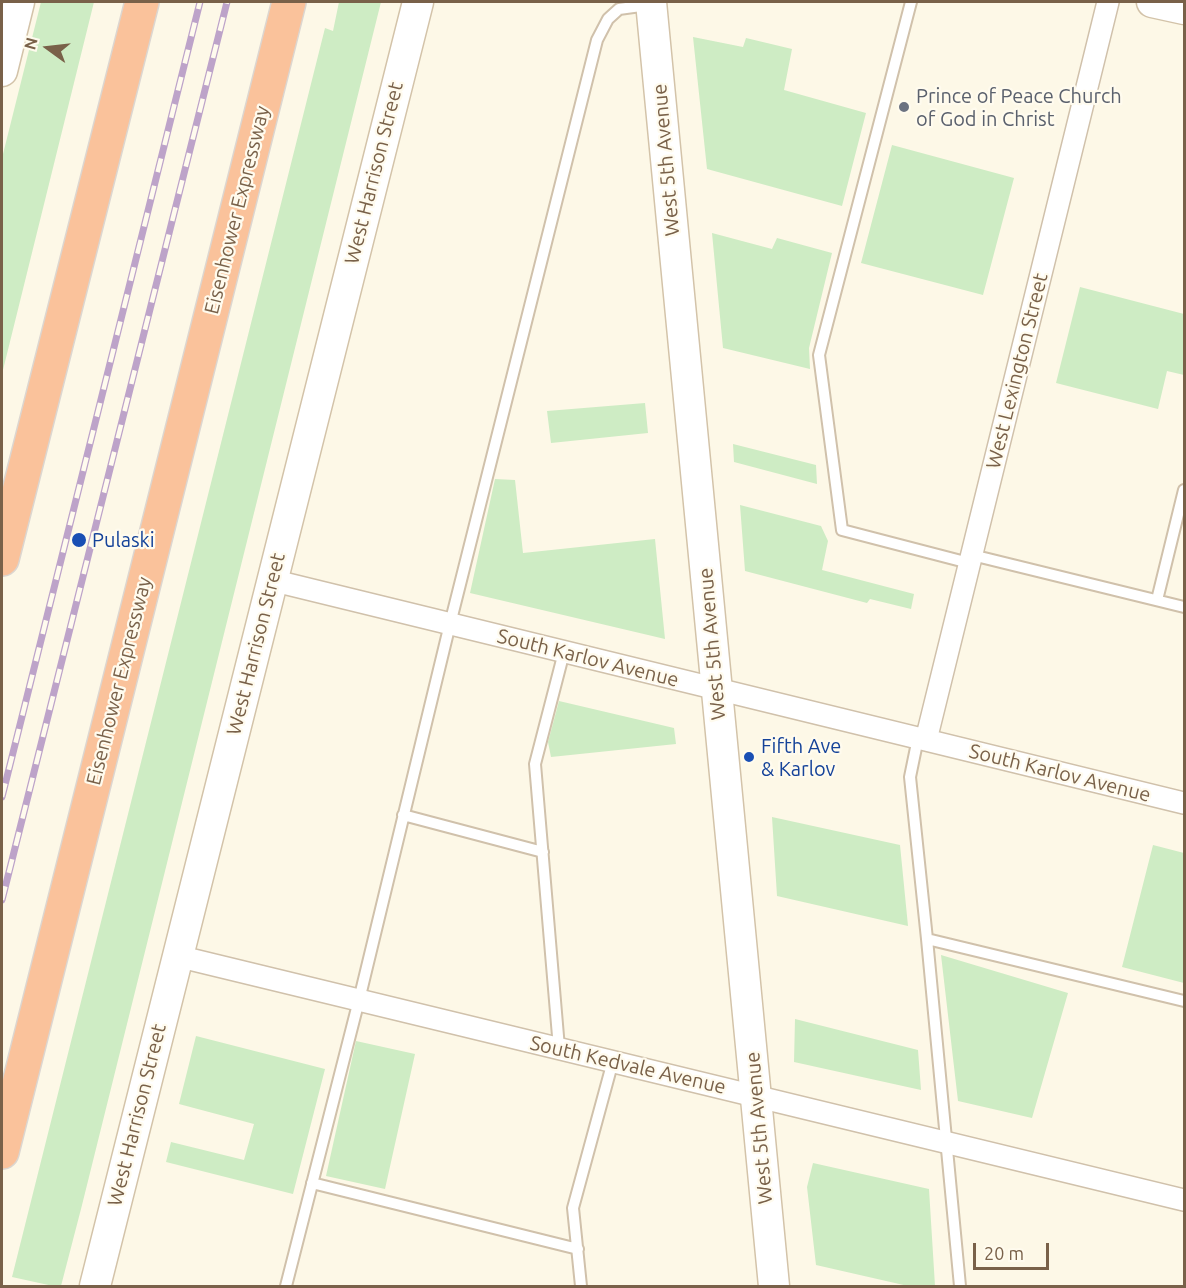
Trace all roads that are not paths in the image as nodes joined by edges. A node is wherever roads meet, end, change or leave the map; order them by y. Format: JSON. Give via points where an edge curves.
{"nodes":[{"id":1,"x":19,"y":2,"type":"edge"},
{"id":2,"x":142,"y":2,"type":"edge"},
{"id":3,"x":289,"y":2,"type":"edge"},
{"id":4,"x":418,"y":2,"type":"edge"},
{"id":5,"x":911,"y":2,"type":"edge"},
{"id":6,"x":1108,"y":2,"type":"edge"},
{"id":7,"x":1152,"y":2,"type":"edge"},
{"id":8,"x":651,"y":3,"type":"edge"},
{"id":9,"x":1185,"y":9,"type":"edge"},
{"id":10,"x":2,"y":71,"type":"edge"},
{"id":11,"x":1185,"y":490,"type":"edge"},
{"id":12,"x":2,"y":559,"type":"edge"},
{"id":13,"x":970,"y":559,"type":"junction"},
{"id":14,"x":272,"y":580,"type":"junction"},
{"id":15,"x":1157,"y":600,"type":"junction"},
{"id":16,"x":1185,"y":607,"type":"edge"},
{"id":17,"x":450,"y":624,"type":"junction"},
{"id":18,"x":564,"y":652,"type":"junction"},
{"id":19,"x":717,"y":689,"type":"junction"},
{"id":20,"x":922,"y":739,"type":"junction"},
{"id":21,"x":1185,"y":803,"type":"edge"},
{"id":22,"x":404,"y":815,"type":"junction"},
{"id":23,"x":543,"y":852,"type":"junction"},
{"id":24,"x":927,"y":939,"type":"junction"},
{"id":25,"x":177,"y":956,"type":"junction"},
{"id":26,"x":359,"y":1000,"type":"junction"},
{"id":27,"x":1185,"y":1001,"type":"edge"},
{"id":28,"x":559,"y":1048,"type":"junction"},
{"id":29,"x":613,"y":1061,"type":"junction"},
{"id":30,"x":756,"y":1096,"type":"junction"},
{"id":31,"x":946,"y":1142,"type":"junction"},
{"id":32,"x":2,"y":1152,"type":"edge"},
{"id":33,"x":312,"y":1183,"type":"junction"},
{"id":34,"x":1185,"y":1200,"type":"edge"},
{"id":35,"x":578,"y":1249,"type":"junction"},
{"id":36,"x":95,"y":1287,"type":"edge"},
{"id":37,"x":286,"y":1287,"type":"edge"},
{"id":38,"x":581,"y":1287,"type":"edge"},
{"id":39,"x":774,"y":1287,"type":"edge"},
{"id":40,"x":960,"y":1287,"type":"edge"}],
"edges":[{"from":1,"to":10,"type":"street"},
{"from":2,"to":12,"type":"highway"},
{"from":3,"to":32,"type":"highway","name":"Eisenhower Expressway"},
{"from":4,"to":14,"type":"street","name":"West Harrison Street"},
{"from":5,"to":13,"type":"lane","via":[[819,355],[842,530]]},
{"from":6,"to":13,"type":"street","name":"West Lexington Street"},
{"from":7,"to":9,"type":"street"},
{"from":8,"to":17,"type":"lane","via":[[619,9],[608,19],[597,40]]},
{"from":8,"to":19,"type":"street","name":"West 5th Avenue"},
{"from":11,"to":15,"type":"lane"},
{"from":13,"to":15,"type":"lane"},
{"from":13,"to":20,"type":"street","name":"West Lexington Street"},
{"from":14,"to":17,"type":"street","name":"South Karlov Avenue"},
{"from":14,"to":25,"type":"street","name":"West Harrison Street"},
{"from":15,"to":16,"type":"lane"},
{"from":17,"to":18,"type":"street","name":"South Karlov Avenue"},
{"from":17,"to":22,"type":"lane"},
{"from":18,"to":19,"type":"street","name":"South Karlov Avenue"},
{"from":18,"to":23,"type":"lane","via":[[536,764]]},
{"from":19,"to":20,"type":"street","name":"South Karlov Avenue"},
{"from":19,"to":30,"type":"street","name":"West 5th Avenue"},
{"from":20,"to":21,"type":"street","name":"South Karlov Avenue"},
{"from":20,"to":24,"type":"lane","via":[[910,777]]},
{"from":22,"to":23,"type":"lane"},
{"from":22,"to":26,"type":"lane"},
{"from":23,"to":28,"type":"lane"},
{"from":24,"to":27,"type":"lane"},
{"from":24,"to":31,"type":"lane"},
{"from":25,"to":26,"type":"street","name":"South Kedvale Avenue"},
{"from":25,"to":36,"type":"street","name":"West Harrison Street"},
{"from":26,"to":28,"type":"street","name":"South Kedvale Avenue"},
{"from":26,"to":33,"type":"lane"},
{"from":28,"to":29,"type":"street","name":"South Kedvale Avenue"},
{"from":29,"to":30,"type":"street","name":"South Kedvale Avenue"},
{"from":29,"to":35,"type":"lane","via":[[573,1208]]},
{"from":30,"to":31,"type":"street","name":"South Kedvale Avenue"},
{"from":30,"to":39,"type":"street","name":"West 5th Avenue"},
{"from":31,"to":34,"type":"street","name":"South Kedvale Avenue"},
{"from":31,"to":40,"type":"lane"},
{"from":33,"to":35,"type":"lane"},
{"from":33,"to":37,"type":"lane"},
{"from":35,"to":38,"type":"lane"}]}
